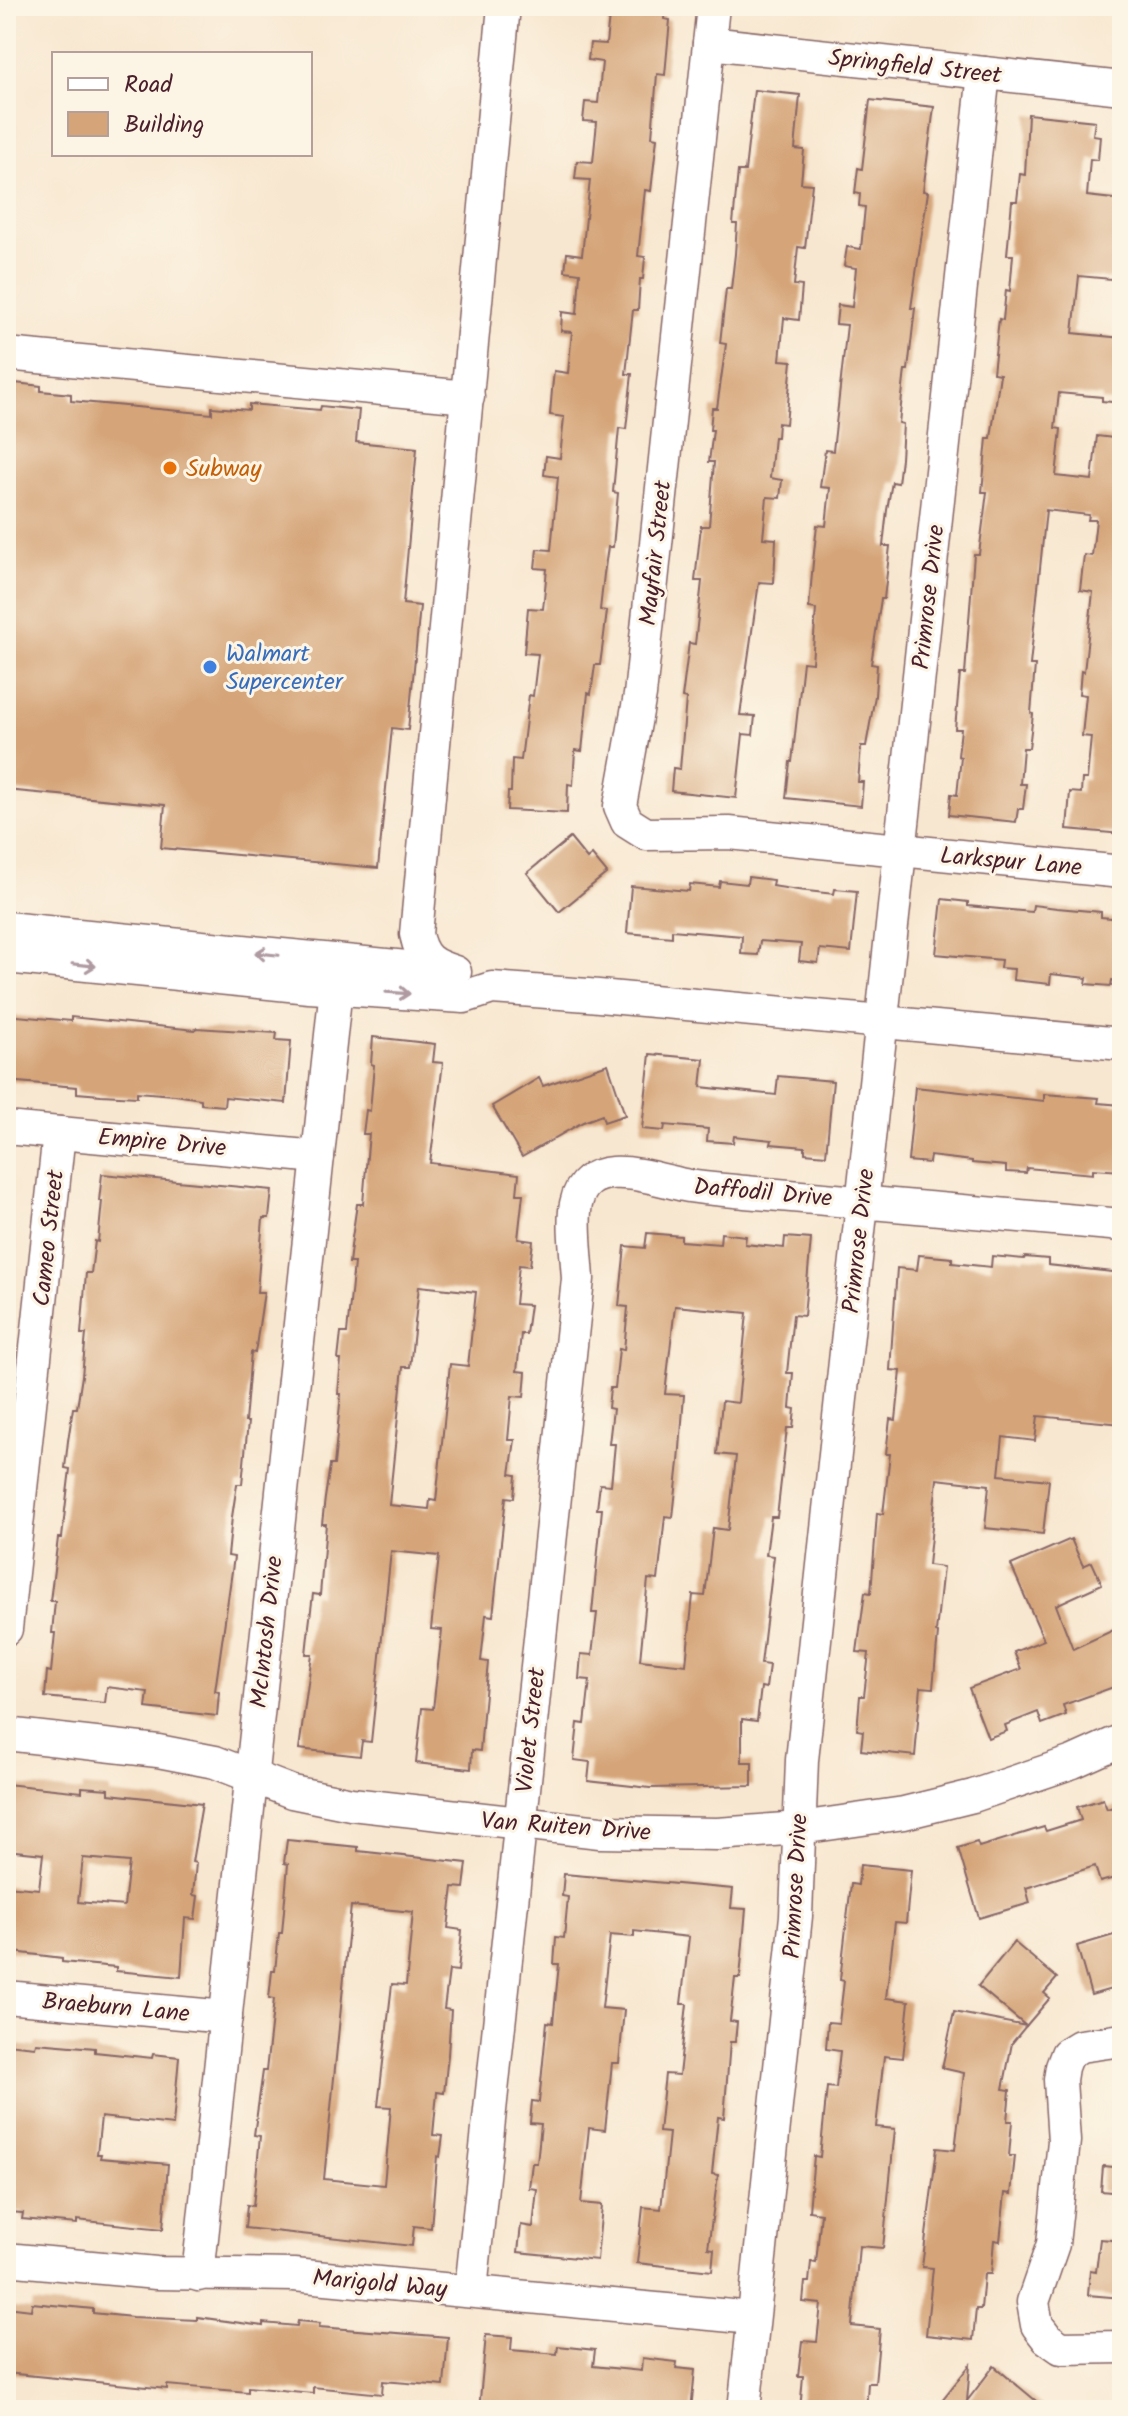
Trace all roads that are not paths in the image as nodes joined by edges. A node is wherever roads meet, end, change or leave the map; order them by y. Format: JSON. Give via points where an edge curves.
{"nodes":[{"id":1,"x":504,"y":6,"type":"edge"},
{"id":2,"x":713,"y":6,"type":"edge"},
{"id":3,"x":709,"y":43,"type":"junction"},
{"id":4,"x":984,"y":73,"type":"junction"},
{"id":5,"x":1122,"y":88,"type":"edge"},
{"id":6,"x":6,"y":354,"type":"edge"},
{"id":7,"x":468,"y":397,"type":"junction"},
{"id":8,"x":900,"y":851,"type":"junction"},
{"id":9,"x":424,"y":865,"type":"junction"},
{"id":10,"x":1122,"y":872,"type":"edge"},
{"id":11,"x":6,"y":928,"type":"edge"},
{"id":12,"x":6,"y":957,"type":"edge"},
{"id":13,"x":455,"y":972,"type":"junction"},
{"id":14,"x":340,"y":975,"type":"junction"},
{"id":15,"x":492,"y":988,"type":"junction"},
{"id":16,"x":881,"y":1021,"type":"junction"},
{"id":17,"x":1122,"y":1044,"type":"edge"},
{"id":18,"x":6,"y":1128,"type":"edge"},
{"id":19,"x":59,"y":1133,"type":"junction"},
{"id":20,"x":318,"y":1157,"type":"junction"},
{"id":21,"x":596,"y":1176,"type":"joint"},
{"id":22,"x":862,"y":1201,"type":"junction"},
{"id":23,"x":1122,"y":1225,"type":"edge"},
{"id":24,"x":19,"y":1389,"type":"edge"},
{"id":25,"x":6,"y":1629,"type":"edge"},
{"id":26,"x":6,"y":1734,"type":"edge"},
{"id":27,"x":1122,"y":1740,"type":"edge"},
{"id":28,"x":251,"y":1776,"type":"junction"},
{"id":29,"x":520,"y":1825,"type":"junction"},
{"id":30,"x":800,"y":1828,"type":"junction"},
{"id":31,"x":6,"y":1997,"type":"edge"},
{"id":32,"x":226,"y":2017,"type":"junction"},
{"id":33,"x":1122,"y":2040,"type":"edge"},
{"id":34,"x":6,"y":2259,"type":"edge"},
{"id":35,"x":198,"y":2275,"type":"junction"},
{"id":36,"x":471,"y":2290,"type":"junction"},
{"id":37,"x":753,"y":2318,"type":"junction"},
{"id":38,"x":1122,"y":2347,"type":"edge"},
{"id":39,"x":744,"y":2410,"type":"edge"}],
"edges":[{"from":1,"to":7,"type":"street"},
{"from":2,"to":3,"type":"street","name":"Mayfair Street"},
{"from":3,"to":4,"type":"street","name":"Springfield Street"},
{"from":3,"to":8,"type":"street","name":"Mayfair Street","via":[[640,695],[620,806],[627,822],[646,834],[729,833]]},
{"from":4,"to":5,"type":"street","name":"Springfield Street"},
{"from":4,"to":8,"type":"street","name":"Primrose Drive"},
{"from":6,"to":7,"type":"street"},
{"from":7,"to":9,"type":"street"},
{"from":8,"to":10,"type":"street","name":"Larkspur Lane"},
{"from":8,"to":16,"type":"street","name":"Primrose Drive"},
{"from":9,"to":13,"type":"street","via":[[416,934],[420,952],[427,961]]},
{"from":9,"to":14,"type":"street","via":[[394,946]]},
{"from":14,"to":11,"type":"street","one_way":true},
{"from":12,"to":14,"type":"street","one_way":true},
{"from":13,"to":14,"type":"street"},
{"from":13,"to":15,"type":"street"},
{"from":14,"to":15,"type":"street","one_way":true,"via":[[464,997]]},
{"from":14,"to":20,"type":"street","name":"McIntosh Drive"},
{"from":15,"to":16,"type":"street"},
{"from":16,"to":17,"type":"street"},
{"from":16,"to":22,"type":"street","name":"Primrose Drive"},
{"from":18,"to":19,"type":"street","name":"Empire Drive"},
{"from":19,"to":20,"type":"street","name":"Empire Drive"},
{"from":19,"to":24,"type":"street","name":"Cameo Street"},
{"from":20,"to":28,"type":"street","name":"McIntosh Drive"},
{"from":21,"to":22,"type":"street","name":"Daffodil Drive","via":[[624,1172],[690,1186]]},
{"from":21,"to":29,"type":"street","name":"Violet Street","via":[[576,1204],[578,1279]]},
{"from":22,"to":23,"type":"street","name":"Daffodil Drive"},
{"from":22,"to":30,"type":"street","name":"Primrose Drive","via":[[802,1760]]},
{"from":24,"to":25,"type":"street","name":"Cameo Street"},
{"from":26,"to":28,"type":"street","name":"Van Ruiten Drive","via":[[158,1751],[215,1762]]},
{"from":27,"to":30,"type":"street","name":"Van Ruiten Drive","via":[[973,1796],[904,1813]]},
{"from":28,"to":29,"type":"street","name":"Van Ruiten Drive","via":[[292,1792],[351,1804]]},
{"from":28,"to":32,"type":"street","name":"McIntosh Drive"},
{"from":29,"to":30,"type":"street","name":"Van Ruiten Drive","via":[[717,1834]]},
{"from":29,"to":36,"type":"street","name":"Violet Street"},
{"from":30,"to":37,"type":"street","name":"Primrose Drive","via":[[796,1916]]},
{"from":31,"to":32,"type":"street","name":"Braeburn Lane"},
{"from":32,"to":35,"type":"street","name":"McIntosh Drive"},
{"from":33,"to":38,"type":"street","via":[[1080,2046],[1067,2054],[1062,2067],[1064,2141],[1053,2244],[1033,2302],[1037,2325],[1061,2348]]},
{"from":34,"to":35,"type":"street","name":"Marigold Way"},
{"from":35,"to":36,"type":"street","name":"Marigold Way","via":[[294,2275]]},
{"from":36,"to":37,"type":"street","name":"Marigold Way"},
{"from":37,"to":39,"type":"street","name":"Primrose Drive"}]}
